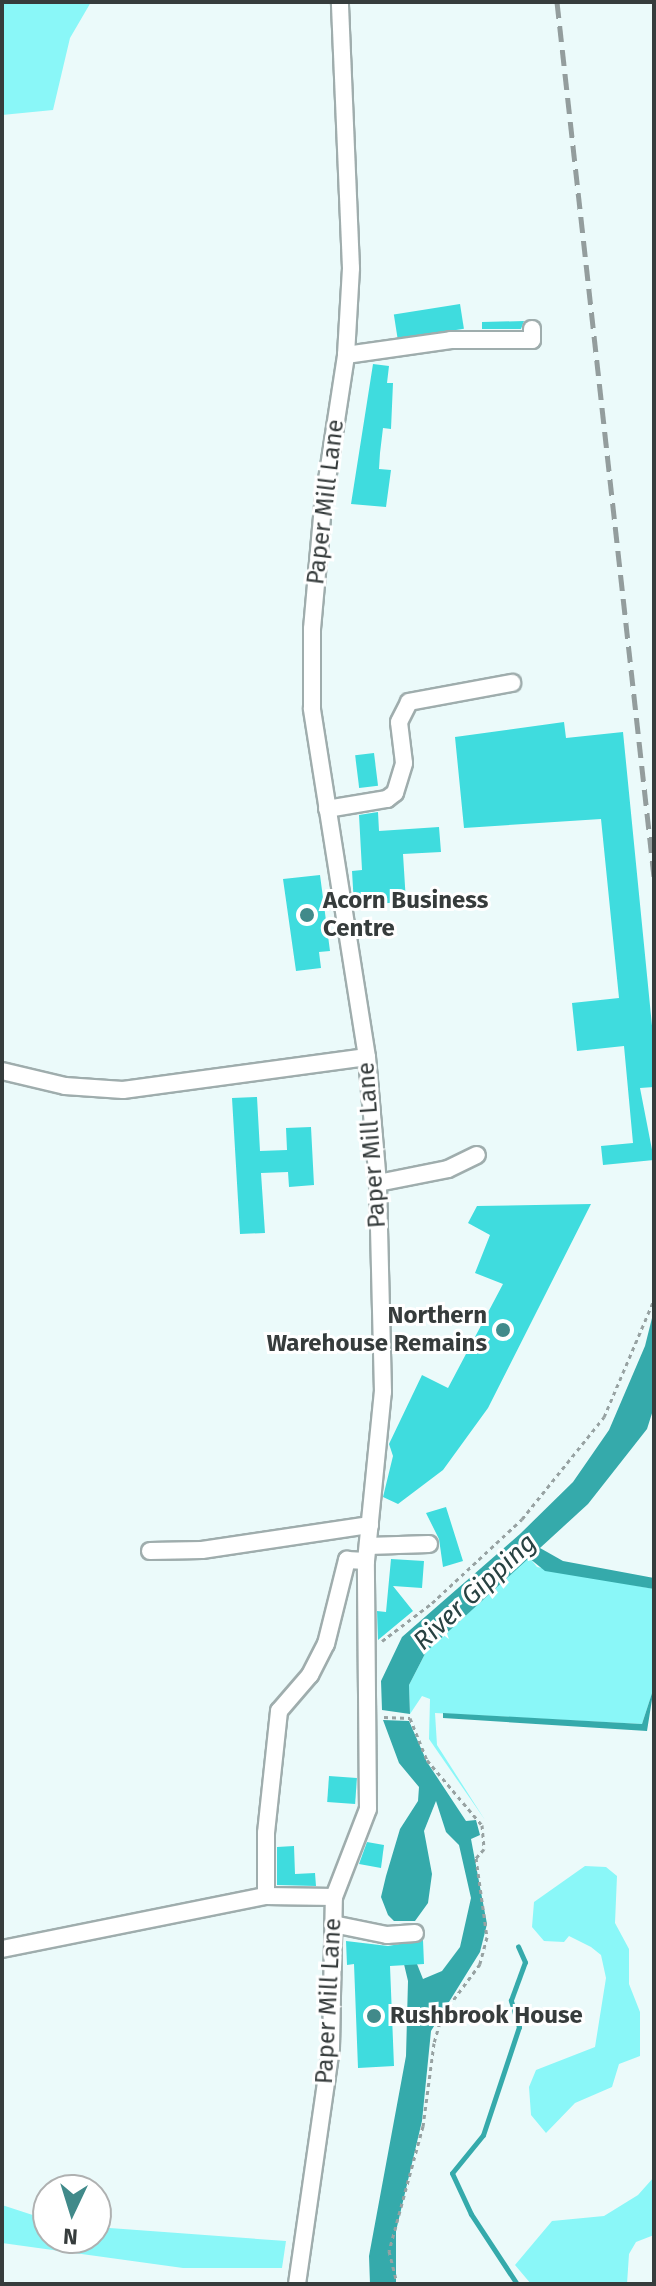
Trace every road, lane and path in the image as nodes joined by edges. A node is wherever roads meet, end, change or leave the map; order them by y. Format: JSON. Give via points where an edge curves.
{"nodes":[{"id":1,"x":340,"y":2,"type":"edge"},
{"id":2,"x":532,"y":329,"type":"dead end"},
{"id":3,"x":346,"y":355,"type":"junction"},
{"id":4,"x":512,"y":683,"type":"dead end"},
{"id":5,"x":327,"y":809,"type":"junction"},
{"id":6,"x":367,"y":1057,"type":"junction"},
{"id":7,"x":2,"y":1071,"type":"edge"},
{"id":8,"x":477,"y":1155,"type":"dead end"},
{"id":9,"x":378,"y":1183,"type":"junction"},
{"id":10,"x":654,"y":1300,"type":"edge"},
{"id":11,"x":370,"y":1525,"type":"junction"},
{"id":12,"x":429,"y":1544,"type":"dead end"},
{"id":13,"x":150,"y":1551,"type":"dead end"},
{"id":14,"x":367,"y":1554,"type":"junction"},
{"id":15,"x":366,"y":1653,"type":"junction"},
{"id":16,"x":377,"y":1717,"type":"dead end"},
{"id":17,"x":266,"y":1896,"type":"junction"},
{"id":18,"x":334,"y":1897,"type":"junction"},
{"id":19,"x":333,"y":1924,"type":"junction"},
{"id":20,"x":415,"y":1933,"type":"dead end"},
{"id":21,"x":2,"y":1949,"type":"edge"},
{"id":22,"x":297,"y":2284,"type":"edge"},
{"id":23,"x":397,"y":2284,"type":"edge"}],
"edges":[{"from":1,"to":3,"type":"street","name":"Paper Mill Lane","via":[[351,268]]},
{"from":2,"to":3,"type":"street","via":[[532,340],[451,340]]},
{"from":3,"to":5,"type":"street","name":"Paper Mill Lane","via":[[312,629],[312,708]]},
{"from":4,"to":5,"type":"street","via":[[409,702],[399,722],[404,763],[395,793],[378,802]]},
{"from":5,"to":6,"type":"street","name":"Paper Mill Lane"},
{"from":6,"to":7,"type":"street","via":[[110,1091]]},
{"from":6,"to":9,"type":"street","name":"Paper Mill Lane"},
{"from":8,"to":9,"type":"street","via":[[448,1169]]},
{"from":9,"to":11,"type":"street","name":"Paper Mill Lane","via":[[383,1392]]},
{"from":10,"to":15,"type":"path","via":[[604,1417],[522,1519],[432,1603]]},
{"from":11,"to":13,"type":"street","via":[[202,1550]]},
{"from":11,"to":14,"type":"street","name":"Paper Mill Lane"},
{"from":12,"to":14,"type":"street"},
{"from":14,"to":15,"type":"street","name":"Paper Mill Lane"},
{"from":14,"to":17,"type":"street","via":[[347,1560],[326,1644],[310,1675],[279,1711],[266,1833]]},
{"from":15,"to":18,"type":"street","name":"Paper Mill Lane","via":[[368,1809]]},
{"from":16,"to":23,"type":"path","via":[[410,1718],[427,1760],[482,1825],[484,1849],[476,1858],[487,1937],[480,1964],[442,2015],[434,2043],[423,2126],[389,2251]]},
{"from":17,"to":18,"type":"street"},
{"from":17,"to":21,"type":"street"},
{"from":18,"to":19,"type":"street","name":"Paper Mill Lane"},
{"from":19,"to":20,"type":"street","via":[[387,1935]]},
{"from":19,"to":22,"type":"street","name":"Paper Mill Lane","via":[[331,2048]]}]}
